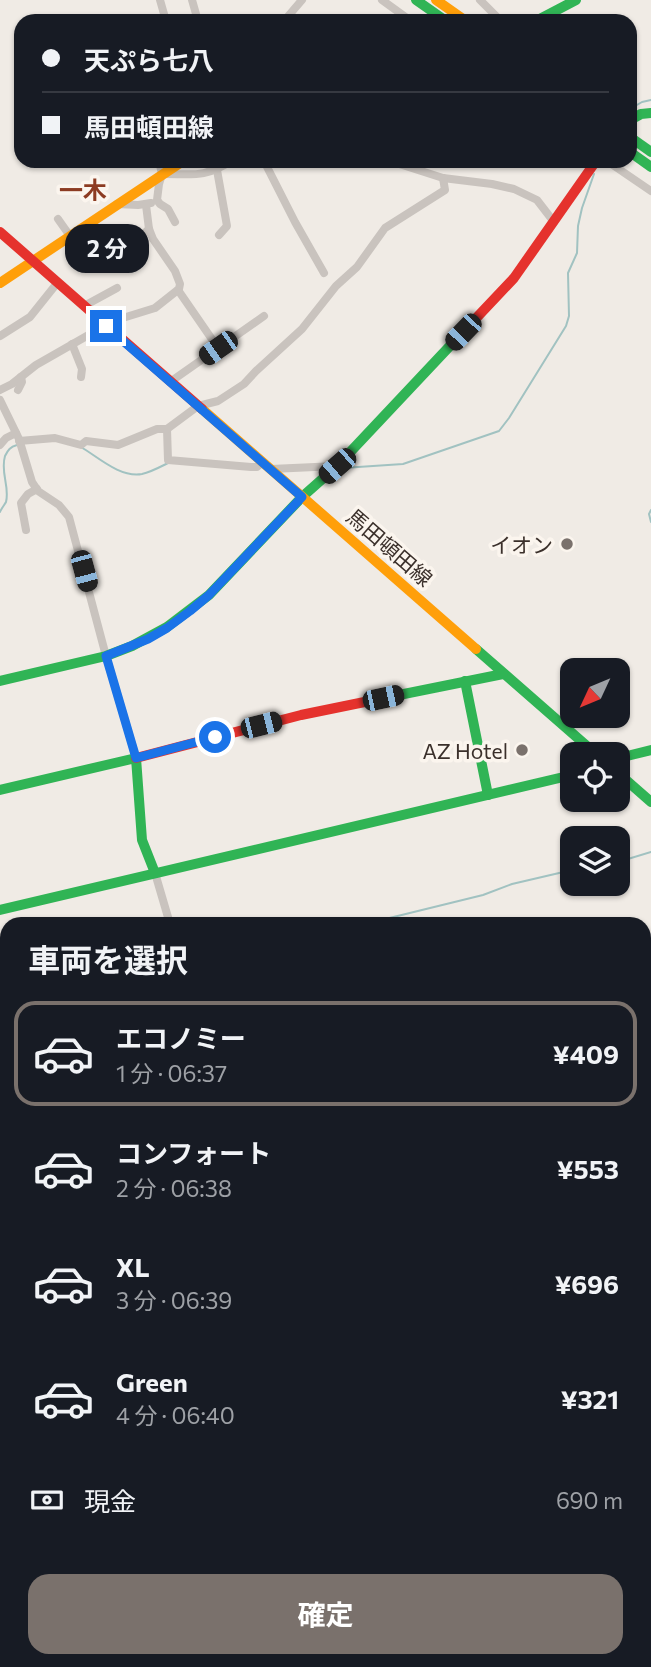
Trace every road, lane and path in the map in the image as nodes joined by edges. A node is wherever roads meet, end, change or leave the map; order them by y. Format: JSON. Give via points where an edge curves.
{"nodes":[{"id":1,"x":382,"y":0,"type":"edge"},
{"id":2,"x":416,"y":0,"type":"edge"},
{"id":3,"x":436,"y":0,"type":"edge"},
{"id":4,"x":481,"y":0,"type":"edge"},
{"id":5,"x":576,"y":0,"type":"edge"},
{"id":6,"x":401,"y":14,"type":"edge"},
{"id":7,"x":436,"y":14,"type":"edge"},
{"id":8,"x":456,"y":14,"type":"edge"},
{"id":9,"x":494,"y":14,"type":"edge"},
{"id":10,"x":549,"y":14,"type":"edge"},
{"id":11,"x":161,"y":168,"type":"edge"},
{"id":12,"x":172,"y":168,"type":"edge"},
{"id":13,"x":220,"y":168,"type":"edge"},
{"id":14,"x":268,"y":168,"type":"edge"},
{"id":15,"x":412,"y":168,"type":"edge"},
{"id":16,"x":591,"y":168,"type":"edge"},
{"id":17,"x":617,"y":168,"type":"edge"},
{"id":18,"x":217,"y":170,"type":"junction"},
{"id":19,"x":162,"y":174,"type":"junction"},
{"id":20,"x":443,"y":178,"type":"junction"},
{"id":21,"x":651,"y":191,"type":"edge"},
{"id":22,"x":157,"y":200,"type":"junction"},
{"id":23,"x":117,"y":204,"type":"junction"},
{"id":24,"x":146,"y":205,"type":"junction"},
{"id":25,"x":58,"y":219,"type":"dead end"},
{"id":26,"x":175,"y":222,"type":"dead end"},
{"id":27,"x":554,"y":222,"type":"junction"},
{"id":28,"x":83,"y":228,"type":"junction"},
{"id":29,"x":149,"y":229,"type":"junction"},
{"id":30,"x":0,"y":232,"type":"edge"},
{"id":31,"x":219,"y":235,"type":"dead end"},
{"id":32,"x":71,"y":236,"type":"junction"},
{"id":33,"x":90,"y":243,"type":"dead end"},
{"id":34,"x":76,"y":258,"type":"dead end"},
{"id":35,"x":34,"y":261,"type":"junction"},
{"id":36,"x":324,"y":273,"type":"dead end"},
{"id":37,"x":58,"y":282,"type":"junction"},
{"id":38,"x":0,"y":283,"type":"edge"},
{"id":39,"x":117,"y":288,"type":"dead end"},
{"id":40,"x":178,"y":290,"type":"junction"},
{"id":41,"x":84,"y":306,"type":"junction"},
{"id":42,"x":264,"y":316,"type":"dead end"},
{"id":43,"x":106,"y":326,"type":"junction"},
{"id":44,"x":0,"y":336,"type":"edge"},
{"id":45,"x":72,"y":344,"type":"junction"},
{"id":46,"x":218,"y":348,"type":"junction"},
{"id":47,"x":20,"y":377,"type":"junction"},
{"id":48,"x":81,"y":377,"type":"dead end"},
{"id":49,"x":170,"y":382,"type":"junction"},
{"id":50,"x":0,"y":390,"type":"edge"},
{"id":51,"x":18,"y":390,"type":"dead end"},
{"id":52,"x":0,"y":400,"type":"edge"},
{"id":53,"x":198,"y":406,"type":"junction"},
{"id":54,"x":167,"y":429,"type":"junction"},
{"id":55,"x":19,"y":441,"type":"junction"},
{"id":56,"x":0,"y":445,"type":"edge"},
{"id":57,"x":267,"y":465,"type":"junction"},
{"id":58,"x":337,"y":466,"type":"junction"},
{"id":59,"x":37,"y":489,"type":"junction"},
{"id":60,"x":302,"y":497,"type":"junction"},
{"id":61,"x":26,"y":530,"type":"dead end"},
{"id":62,"x":106,"y":656,"type":"junction"},
{"id":63,"x":503,"y":674,"type":"junction"},
{"id":64,"x":0,"y":681,"type":"edge"},
{"id":65,"x":465,"y":681,"type":"junction"},
{"id":66,"x":582,"y":742,"type":"edge"},
{"id":67,"x":651,"y":750,"type":"edge"},
{"id":68,"x":630,"y":755,"type":"edge"},
{"id":69,"x":136,"y":758,"type":"junction"},
{"id":70,"x":651,"y":759,"type":"edge"},
{"id":71,"x":630,"y":762,"type":"edge"},
{"id":72,"x":560,"y":778,"type":"edge"},
{"id":73,"x":630,"y":784,"type":"edge"},
{"id":74,"x":0,"y":790,"type":"edge"},
{"id":75,"x":488,"y":795,"type":"junction"},
{"id":76,"x":651,"y":802,"type":"edge"},
{"id":77,"x":155,"y":873,"type":"junction"},
{"id":78,"x":0,"y":910,"type":"edge"},
{"id":79,"x":168,"y":917,"type":"edge"}],
"edges":[{"from":1,"to":6,"type":"street"},
{"from":2,"to":7,"type":"main road"},
{"from":3,"to":8,"type":"main road"},
{"from":4,"to":9,"type":"street"},
{"from":5,"to":10,"type":"main road"},
{"from":11,"to":19,"type":"street"},
{"from":12,"to":19,"type":"main road"},
{"from":13,"to":18,"type":"street"},
{"from":14,"to":36,"type":"street"},
{"from":15,"to":20,"type":"street"},
{"from":16,"to":27,"type":"main road"},
{"from":17,"to":21,"type":"street"},
{"from":18,"to":19,"type":"street","via":[[198,176]]},
{"from":18,"to":31,"type":"street","via":[[227,226]]},
{"from":19,"to":22,"type":"street"},
{"from":19,"to":23,"type":"main road"},
{"from":20,"to":27,"type":"street","via":[[514,189],[537,200]]},
{"from":20,"to":53,"type":"street","via":[[445,190],[385,228],[302,329],[244,384],[218,401]]},
{"from":22,"to":24,"type":"street"},
{"from":22,"to":26,"type":"street"},
{"from":23,"to":24,"type":"street"},
{"from":23,"to":28,"type":"main road"},
{"from":24,"to":29,"type":"street"},
{"from":25,"to":32,"type":"street"},
{"from":27,"to":58,"type":"main road","via":[[514,278]]},
{"from":28,"to":32,"type":"main road"},
{"from":28,"to":33,"type":"street"},
{"from":29,"to":34,"type":"street","via":[[106,253]]},
{"from":29,"to":40,"type":"street","via":[[175,271]]},
{"from":30,"to":35,"type":"main road","name":"馬田頓田線"},
{"from":32,"to":35,"type":"main road"},
{"from":35,"to":37,"type":"main road","name":"馬田頓田線"},
{"from":35,"to":38,"type":"main road"},
{"from":37,"to":41,"type":"main road","name":"馬田頓田線"},
{"from":37,"to":44,"type":"street","via":[[30,317]]},
{"from":39,"to":41,"type":"street"},
{"from":40,"to":43,"type":"street","via":[[155,308]]},
{"from":40,"to":46,"type":"street"},
{"from":41,"to":43,"type":"main road","name":"馬田頓田線"},
{"from":42,"to":46,"type":"street"},
{"from":43,"to":45,"type":"street"},
{"from":43,"to":49,"type":"main road","name":"馬田頓田線"},
{"from":45,"to":47,"type":"street"},
{"from":45,"to":48,"type":"street"},
{"from":46,"to":49,"type":"street"},
{"from":47,"to":50,"type":"street"},
{"from":47,"to":51,"type":"street","via":[[23,382]]},
{"from":49,"to":53,"type":"main road","name":"馬田頓田線"},
{"from":52,"to":55,"type":"street"},
{"from":53,"to":54,"type":"street"},
{"from":53,"to":57,"type":"main road","name":"馬田頓田線"},
{"from":54,"to":55,"type":"street","via":[[118,445],[86,441],[80,445],[55,438]]},
{"from":54,"to":57,"type":"street","via":[[168,460]]},
{"from":55,"to":56,"type":"street","via":[[6,438]]},
{"from":55,"to":59,"type":"street"},
{"from":57,"to":58,"type":"street"},
{"from":57,"to":60,"type":"main road","name":"馬田頓田線"},
{"from":58,"to":60,"type":"main road"},
{"from":59,"to":61,"type":"street","via":[[21,503]]},
{"from":59,"to":62,"type":"street","via":[[69,517]]},
{"from":60,"to":62,"type":"main road","via":[[190,611],[148,639]]},
{"from":60,"to":63,"type":"main road","name":"馬田頓田線"},
{"from":62,"to":64,"type":"main road"},
{"from":62,"to":69,"type":"street"},
{"from":63,"to":65,"type":"main road"},
{"from":63,"to":66,"type":"main road","name":"馬田頓田線"},
{"from":65,"to":69,"type":"main road","via":[[301,715]]},
{"from":65,"to":75,"type":"main road"},
{"from":67,"to":68,"type":"main road"},
{"from":69,"to":74,"type":"main road"},
{"from":69,"to":77,"type":"main road","via":[[142,840]]},
{"from":70,"to":71,"type":"main road"},
{"from":72,"to":75,"type":"main road"},
{"from":73,"to":76,"type":"main road"},
{"from":75,"to":77,"type":"main road"},
{"from":77,"to":78,"type":"main road"},
{"from":77,"to":79,"type":"street"}]}
